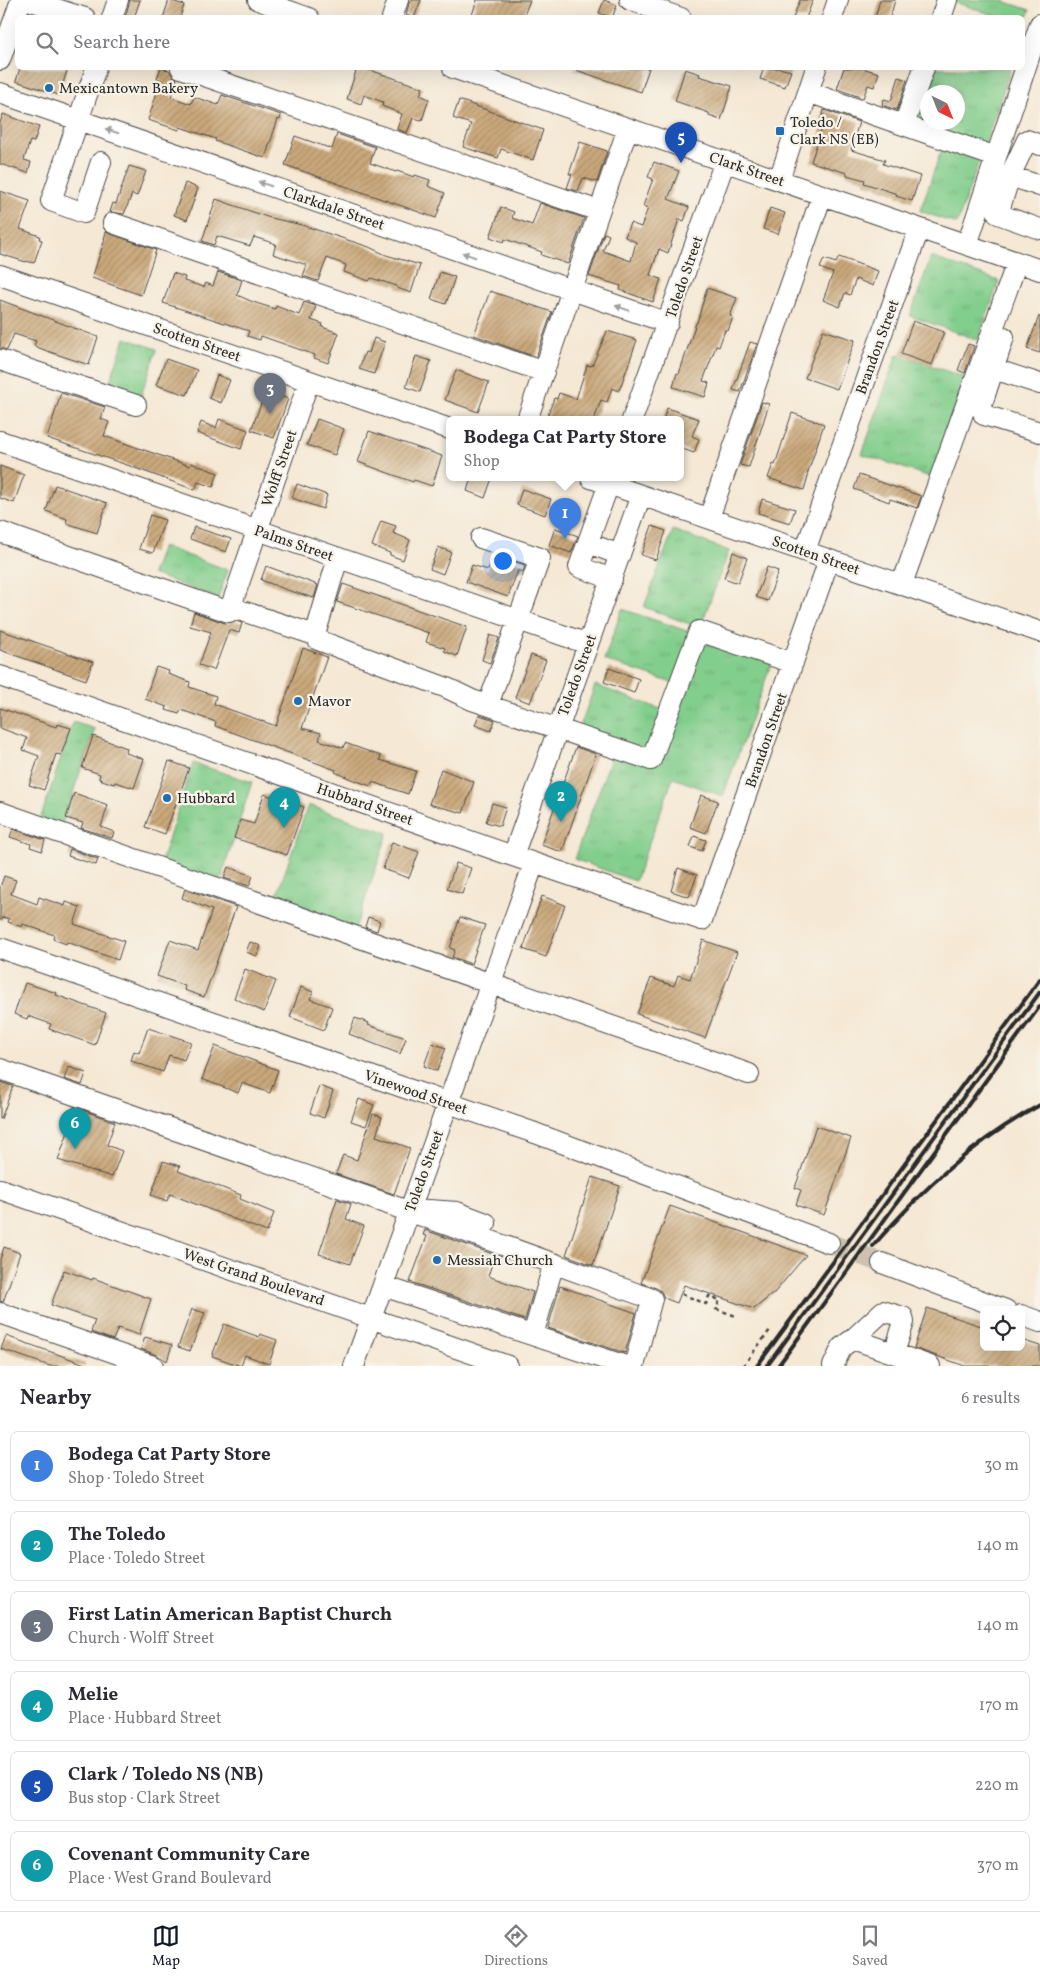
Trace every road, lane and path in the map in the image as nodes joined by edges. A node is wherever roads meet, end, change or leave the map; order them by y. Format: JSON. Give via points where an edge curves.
{"nodes":[{"id":1,"x":21,"y":0,"type":"edge"},
{"id":2,"x":28,"y":0,"type":"edge"},
{"id":3,"x":118,"y":0,"type":"edge"},
{"id":4,"x":258,"y":0,"type":"edge"},
{"id":5,"x":398,"y":0,"type":"edge"},
{"id":6,"x":630,"y":0,"type":"edge"},
{"id":7,"x":838,"y":0,"type":"edge"},
{"id":8,"x":948,"y":0,"type":"edge"},
{"id":9,"x":303,"y":10,"type":"edge"},
{"id":10,"x":16,"y":15,"type":"edge"},
{"id":11,"x":76,"y":15,"type":"edge"},
{"id":12,"x":113,"y":15,"type":"edge"},
{"id":13,"x":393,"y":15,"type":"edge"},
{"id":14,"x":672,"y":15,"type":"edge"},
{"id":15,"x":833,"y":15,"type":"edge"},
{"id":16,"x":943,"y":15,"type":"edge"},
{"id":17,"x":15,"y":17,"type":"edge"},
{"id":18,"x":1040,"y":24,"type":"edge"},
{"id":19,"x":0,"y":60,"type":"edge"},
{"id":20,"x":1025,"y":69,"type":"edge"},
{"id":21,"x":95,"y":70,"type":"edge"},
{"id":22,"x":187,"y":70,"type":"edge"},
{"id":23,"x":459,"y":70,"type":"edge"},
{"id":24,"x":815,"y":70,"type":"edge"},
{"id":25,"x":923,"y":70,"type":"edge"},
{"id":26,"x":1025,"y":70,"type":"edge"},
{"id":27,"x":808,"y":92,"type":"junction"},
{"id":28,"x":0,"y":93,"type":"edge"},
{"id":29,"x":78,"y":120,"type":"junction"},
{"id":30,"x":904,"y":125,"type":"junction"},
{"id":31,"x":628,"y":128,"type":"junction"},
{"id":32,"x":1040,"y":145,"type":"edge"},
{"id":33,"x":996,"y":157,"type":"junction"},
{"id":34,"x":725,"y":161,"type":"junction"},
{"id":35,"x":101,"y":162,"type":"dead end"},
{"id":36,"x":1010,"y":176,"type":"junction"},
{"id":37,"x":779,"y":180,"type":"junction"},
{"id":38,"x":1040,"y":186,"type":"edge"},
{"id":39,"x":822,"y":195,"type":"junction"},
{"id":40,"x":600,"y":211,"type":"junction"},
{"id":41,"x":113,"y":223,"type":"dead end"},
{"id":42,"x":919,"y":229,"type":"junction"},
{"id":43,"x":1040,"y":229,"type":"edge"},
{"id":44,"x":967,"y":245,"type":"junction"},
{"id":45,"x":1028,"y":266,"type":"edge"},
{"id":46,"x":0,"y":275,"type":"edge"},
{"id":47,"x":572,"y":290,"type":"junction"},
{"id":48,"x":668,"y":324,"type":"junction"},
{"id":49,"x":0,"y":360,"type":"edge"},
{"id":50,"x":994,"y":369,"type":"junction"},
{"id":51,"x":544,"y":372,"type":"junction"},
{"id":52,"x":310,"y":381,"type":"junction"},
{"id":53,"x":1040,"y":384,"type":"edge"},
{"id":54,"x":136,"y":404,"type":"dead end"},
{"id":55,"x":528,"y":416,"type":"edge"},
{"id":56,"x":634,"y":416,"type":"edge"},
{"id":57,"x":446,"y":428,"type":"edge"},
{"id":58,"x":1040,"y":432,"type":"edge"},
{"id":59,"x":0,"y":441,"type":"edge"},
{"id":60,"x":603,"y":481,"type":"edge"},
{"id":61,"x":606,"y":481,"type":"edge"},
{"id":62,"x":642,"y":495,"type":"junction"},
{"id":63,"x":709,"y":518,"type":"junction"},
{"id":64,"x":257,"y":530,"type":"junction"},
{"id":65,"x":0,"y":532,"type":"edge"},
{"id":66,"x":481,"y":538,"type":"dead end"},
{"id":67,"x":588,"y":542,"type":"junction"},
{"id":68,"x":805,"y":551,"type":"junction"},
{"id":69,"x":620,"y":555,"type":"junction"},
{"id":70,"x":338,"y":558,"type":"junction"},
{"id":71,"x":829,"y":560,"type":"junction"},
{"id":72,"x":612,"y":579,"type":"junction"},
{"id":73,"x":902,"y":584,"type":"junction"},
{"id":74,"x":229,"y":610,"type":"junction"},
{"id":75,"x":518,"y":620,"type":"junction"},
{"id":76,"x":1040,"y":632,"type":"edge"},
{"id":77,"x":314,"y":635,"type":"junction"},
{"id":78,"x":588,"y":644,"type":"junction"},
{"id":79,"x":793,"y":663,"type":"junction"},
{"id":80,"x":0,"y":676,"type":"edge"},
{"id":81,"x":488,"y":705,"type":"junction"},
{"id":82,"x":558,"y":729,"type":"junction"},
{"id":83,"x":0,"y":812,"type":"edge"},
{"id":84,"x":513,"y":856,"type":"junction"},
{"id":85,"x":534,"y":863,"type":"junction"},
{"id":86,"x":702,"y":920,"type":"joint"},
{"id":87,"x":0,"y":948,"type":"edge"},
{"id":88,"x":491,"y":983,"type":"junction"},
{"id":89,"x":0,"y":1069,"type":"edge"},
{"id":90,"x":749,"y":1074,"type":"dead end"},
{"id":91,"x":448,"y":1103,"type":"junction"},
{"id":92,"x":0,"y":1189,"type":"edge"},
{"id":93,"x":417,"y":1214,"type":"junction"},
{"id":94,"x":486,"y":1223,"type":"dead end"},
{"id":95,"x":829,"y":1243,"type":"tunnel mouth"},
{"id":96,"x":554,"y":1262,"type":"junction"},
{"id":97,"x":882,"y":1263,"type":"tunnel mouth"},
{"id":98,"x":383,"y":1286,"type":"junction"},
{"id":99,"x":682,"y":1294,"type":"dead end"},
{"id":100,"x":995,"y":1306,"type":"edge"},
{"id":101,"x":0,"y":1313,"type":"edge"},
{"id":102,"x":736,"y":1316,"type":"dead end"},
{"id":103,"x":1025,"y":1316,"type":"edge"},
{"id":104,"x":371,"y":1318,"type":"junction"},
{"id":105,"x":1040,"y":1322,"type":"edge"},
{"id":106,"x":770,"y":1330,"type":"dead end"},
{"id":107,"x":533,"y":1335,"type":"junction"},
{"id":108,"x":853,"y":1339,"type":"junction"},
{"id":109,"x":894,"y":1353,"type":"junction"},
{"id":110,"x":153,"y":1366,"type":"edge"},
{"id":111,"x":354,"y":1366,"type":"edge"},
{"id":112,"x":508,"y":1366,"type":"edge"},
{"id":113,"x":626,"y":1366,"type":"edge"},
{"id":114,"x":634,"y":1366,"type":"edge"},
{"id":115,"x":743,"y":1366,"type":"edge"},
{"id":116,"x":833,"y":1366,"type":"edge"},
{"id":117,"x":930,"y":1366,"type":"edge"}],
"edges":[{"from":1,"to":10,"type":"street"},
{"from":2,"to":11,"type":"street"},
{"from":3,"to":12,"type":"street"},
{"from":4,"to":9,"type":"street"},
{"from":5,"to":13,"type":"street"},
{"from":6,"to":14,"type":"street"},
{"from":7,"to":15,"type":"street"},
{"from":8,"to":16,"type":"street"},
{"from":17,"to":19,"type":"street"},
{"from":18,"to":20,"type":"street"},
{"from":21,"to":29,"type":"street"},
{"from":22,"to":40,"type":"street"},
{"from":23,"to":31,"type":"street","name":"Clark Street"},
{"from":24,"to":27,"type":"street"},
{"from":25,"to":30,"type":"street"},
{"from":26,"to":33,"type":"street"},
{"from":27,"to":30,"type":"street"},
{"from":27,"to":37,"type":"street"},
{"from":28,"to":29,"type":"street","name":"Clarkdale Street"},
{"from":29,"to":35,"type":"street","via":[[51,201],[84,213]]},
{"from":47,"to":29,"type":"street","name":"Clarkdale Street","one_way":true},
{"from":30,"to":33,"type":"street"},
{"from":31,"to":34,"type":"street","name":"Clark Street"},
{"from":31,"to":40,"type":"street"},
{"from":32,"to":36,"type":"street","via":[[1027,140]]},
{"from":33,"to":44,"type":"street"},
{"from":34,"to":37,"type":"street","name":"Clark Street"},
{"from":34,"to":48,"type":"street","name":"Toledo Street"},
{"from":36,"to":38,"type":"street"},
{"from":36,"to":43,"type":"street","via":[[998,214]]},
{"from":37,"to":39,"type":"street","name":"Clark Street"},
{"from":39,"to":42,"type":"street","name":"Clark Street"},
{"from":39,"to":63,"type":"street"},
{"from":40,"to":47,"type":"street"},
{"from":41,"to":51,"type":"street"},
{"from":42,"to":44,"type":"street","name":"Clark Street"},
{"from":42,"to":68,"type":"street","name":"Brandon Street"},
{"from":44,"to":45,"type":"street","name":"Clark Street"},
{"from":45,"to":50,"type":"street"},
{"from":45,"to":73,"type":"street"},
{"from":46,"to":52,"type":"street","name":"Scotten Street"},
{"from":48,"to":47,"type":"street","name":"Clarkdale Street","one_way":true},
{"from":47,"to":51,"type":"street"},
{"from":48,"to":56,"type":"street","name":"Toledo Street"},
{"from":49,"to":54,"type":"street"},
{"from":50,"to":53,"type":"street"},
{"from":50,"to":58,"type":"street","via":[[981,407],[984,415]]},
{"from":51,"to":55,"type":"street"},
{"from":52,"to":57,"type":"street","name":"Scotten Street"},
{"from":52,"to":64,"type":"street","name":"Wolff Street"},
{"from":59,"to":64,"type":"street","name":"Palms Street"},
{"from":60,"to":67,"type":"street"},
{"from":61,"to":62,"type":"street","name":"Scotten Street"},
{"from":62,"to":63,"type":"street","name":"Scotten Street"},
{"from":62,"to":69,"type":"street","name":"Toledo Street"},
{"from":63,"to":68,"type":"street","name":"Scotten Street"},
{"from":64,"to":70,"type":"street","name":"Palms Street"},
{"from":64,"to":74,"type":"street","name":"Wolff Street"},
{"from":65,"to":74,"type":"street"},
{"from":66,"to":75,"type":"street","via":[[540,558]]},
{"from":67,"to":69,"type":"street"},
{"from":67,"to":72,"type":"street","via":[[579,567]]},
{"from":68,"to":71,"type":"street","name":"Scotten Street"},
{"from":69,"to":72,"type":"street","name":"Toledo Street"},
{"from":70,"to":75,"type":"street","name":"Palms Street"},
{"from":70,"to":77,"type":"street"},
{"from":71,"to":73,"type":"street","name":"Scotten Street"},
{"from":71,"to":79,"type":"street","name":"Brandon Street"},
{"from":72,"to":78,"type":"street","name":"Toledo Street"},
{"from":73,"to":76,"type":"street","name":"Scotten Street"},
{"from":74,"to":77,"type":"street"},
{"from":75,"to":78,"type":"street","name":"Palms Street"},
{"from":75,"to":81,"type":"street"},
{"from":77,"to":81,"type":"street","via":[[318,640]]},
{"from":78,"to":82,"type":"street","name":"Toledo Street"},
{"from":79,"to":82,"type":"street","via":[[699,631],[651,760]]},
{"from":79,"to":86,"type":"street","name":"Brandon Street"},
{"from":80,"to":84,"type":"street","name":"Hubbard Street"},
{"from":81,"to":82,"type":"street"},
{"from":82,"to":84,"type":"street","name":"Toledo Street"},
{"from":83,"to":88,"type":"street"},
{"from":84,"to":85,"type":"street","name":"Hubbard Street"},
{"from":85,"to":86,"type":"street","name":"Hubbard Street"},
{"from":85,"to":88,"type":"street","name":"Toledo Street"},
{"from":87,"to":91,"type":"street","name":"Vinewood Street"},
{"from":88,"to":90,"type":"street"},
{"from":88,"to":91,"type":"street","name":"Toledo Street"},
{"from":89,"to":93,"type":"street"},
{"from":91,"to":93,"type":"street","name":"Toledo Street"},
{"from":91,"to":95,"type":"street","name":"Vinewood Street"},
{"from":92,"to":104,"type":"street","name":"West Grand Boulevard"},
{"from":93,"to":94,"type":"street","via":[[429,1210],[457,1212]]},
{"from":93,"to":96,"type":"street"},
{"from":93,"to":98,"type":"street","name":"Toledo Street"},
{"from":96,"to":107,"type":"street"},
{"from":96,"to":114,"type":"street","via":[[652,1299]]},
{"from":97,"to":100,"type":"street"},
{"from":98,"to":104,"type":"street","name":"Toledo Street"},
{"from":98,"to":107,"type":"street"},
{"from":99,"to":102,"type":"path","via":[[706,1304],[709,1296],[720,1300],[716,1309]]},
{"from":101,"to":110,"type":"street"},
{"from":103,"to":105,"type":"street"},
{"from":104,"to":111,"type":"street","name":"Toledo Street"},
{"from":104,"to":112,"type":"street","name":"West Grand Boulevard"},
{"from":106,"to":115,"type":"path"},
{"from":107,"to":113,"type":"street"},
{"from":108,"to":109,"type":"street"},
{"from":108,"to":109,"type":"street","via":[[883,1311],[903,1317]]},
{"from":108,"to":116,"type":"street","via":[[842,1347]]},
{"from":109,"to":117,"type":"street"}]}
